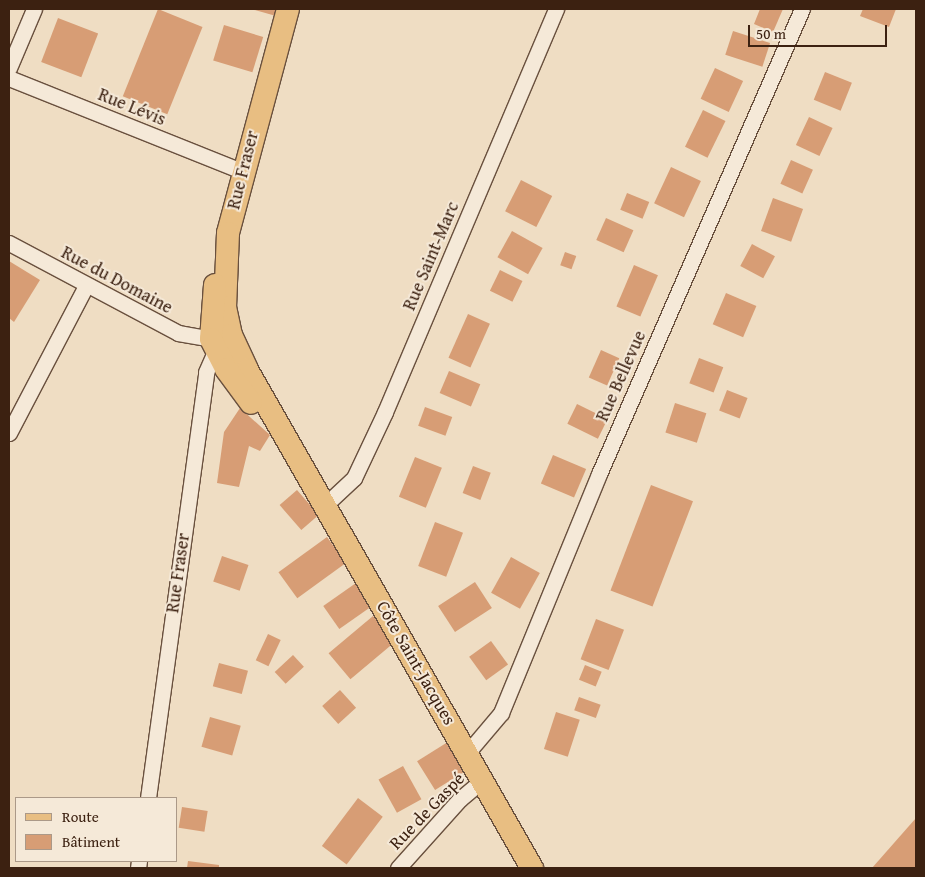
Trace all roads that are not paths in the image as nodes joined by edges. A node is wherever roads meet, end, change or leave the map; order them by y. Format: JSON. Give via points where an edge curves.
{"nodes":[{"id":1,"x":34,"y":9,"type":"edge"},
{"id":2,"x":288,"y":9,"type":"edge"},
{"id":3,"x":556,"y":9,"type":"edge"},
{"id":4,"x":802,"y":9,"type":"edge"},
{"id":5,"x":9,"y":68,"type":"edge"},
{"id":6,"x":9,"y":78,"type":"edge"},
{"id":7,"x":241,"y":171,"type":"junction"},
{"id":8,"x":9,"y":243,"type":"edge"},
{"id":9,"x":86,"y":286,"type":"junction"},
{"id":10,"x":220,"y":341,"type":"junction"},
{"id":11,"x":9,"y":433,"type":"edge"},
{"id":12,"x":324,"y":506,"type":"junction"},
{"id":13,"x":468,"y":752,"type":"junction"},
{"id":14,"x":484,"y":780,"type":"junction"},
{"id":15,"x":148,"y":797,"type":"edge"},
{"id":16,"x":398,"y":868,"type":"edge"},
{"id":17,"x":532,"y":868,"type":"edge"}],
"edges":[{"from":1,"to":5,"type":"street"},
{"from":2,"to":7,"type":"main road","name":"Rue Fraser"},
{"from":3,"to":12,"type":"street","name":"Rue Saint-Marc","via":[[385,412],[354,478]]},
{"from":4,"to":13,"type":"street","name":"Rue Bellevue","via":[[599,474],[502,713]]},
{"from":6,"to":7,"type":"street","name":"Rue Lévis"},
{"from":7,"to":10,"type":"main road","name":"Rue Fraser","via":[[228,233]]},
{"from":8,"to":9,"type":"street","name":"Rue du Domaine"},
{"from":9,"to":10,"type":"street","name":"Rue du Domaine","via":[[178,333]]},
{"from":9,"to":11,"type":"street"},
{"from":10,"to":12,"type":"main road","name":"Côte Saint-Jacques","via":[[298,460]]},
{"from":10,"to":15,"type":"street","name":"Rue Fraser","via":[[206,372]]},
{"from":12,"to":13,"type":"main road","name":"Côte Saint-Jacques"},
{"from":13,"to":14,"type":"main road","name":"Côte Saint-Jacques"},
{"from":14,"to":16,"type":"street","name":"Rue de Gaspé","via":[[460,799]]},
{"from":14,"to":17,"type":"main road","name":"Côte Saint-Jacques"}]}
